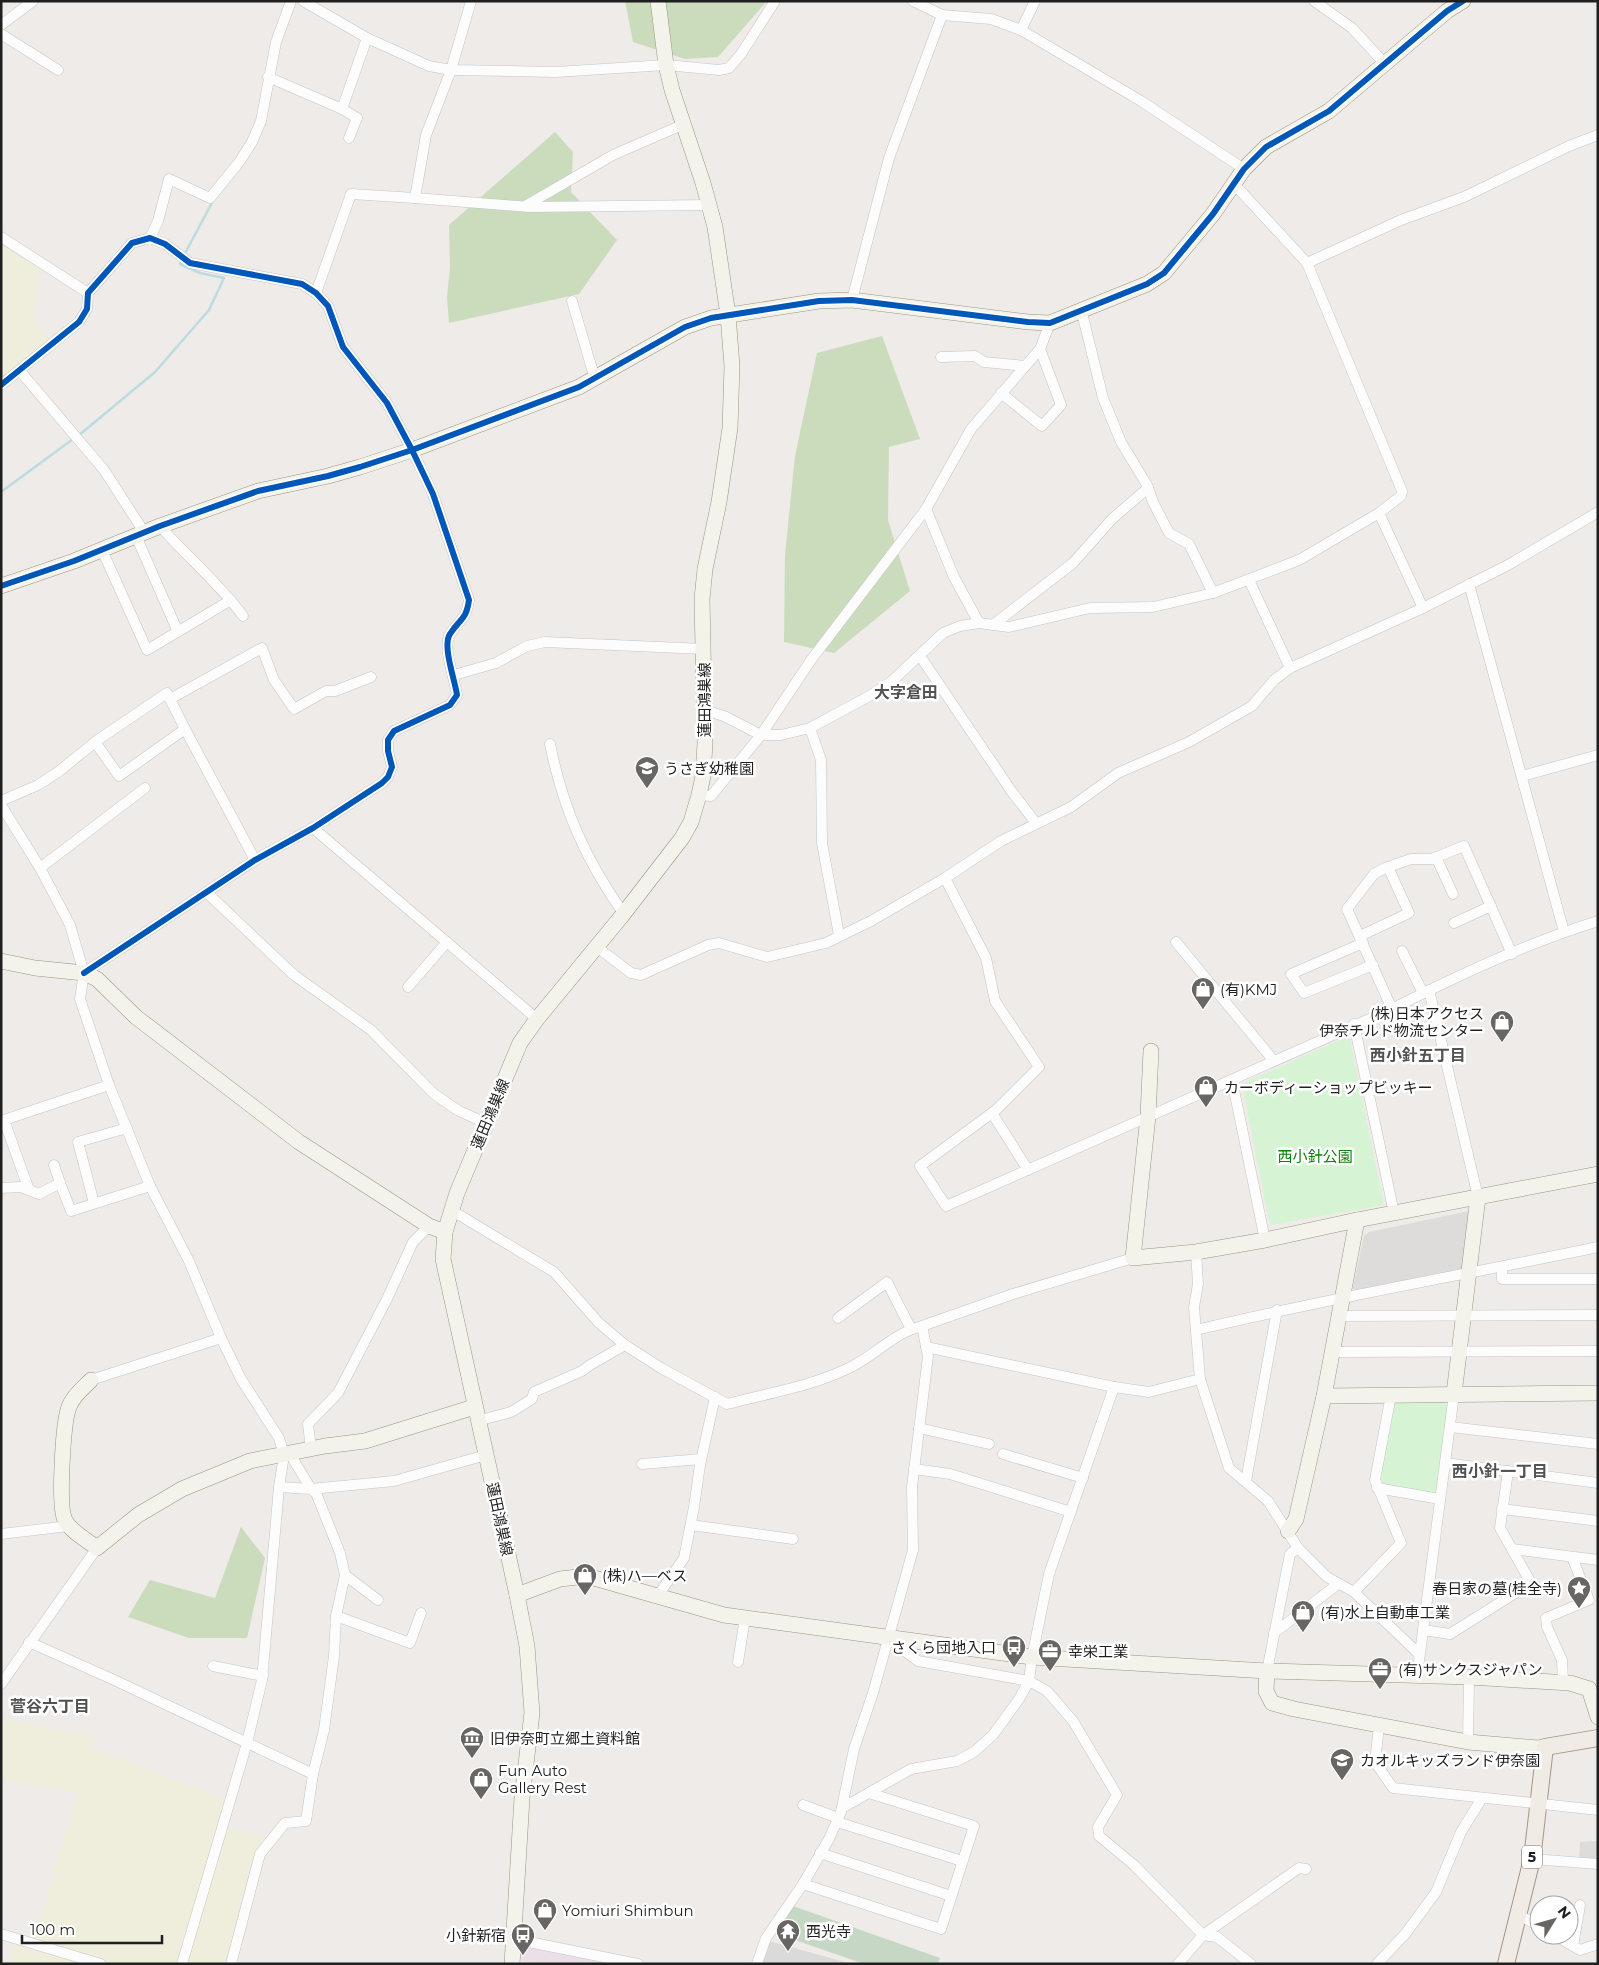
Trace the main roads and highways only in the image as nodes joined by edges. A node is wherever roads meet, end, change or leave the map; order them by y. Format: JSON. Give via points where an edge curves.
{"nodes":[{"id":1,"x":1598,"y":1738,"type":"edge"},
{"id":2,"x":1506,"y":1964,"type":"edge"}],
"edges":[{"from":1,"to":2,"type":"main road","number":"5","via":[[1545,1747],[1532,1859]]}]}
